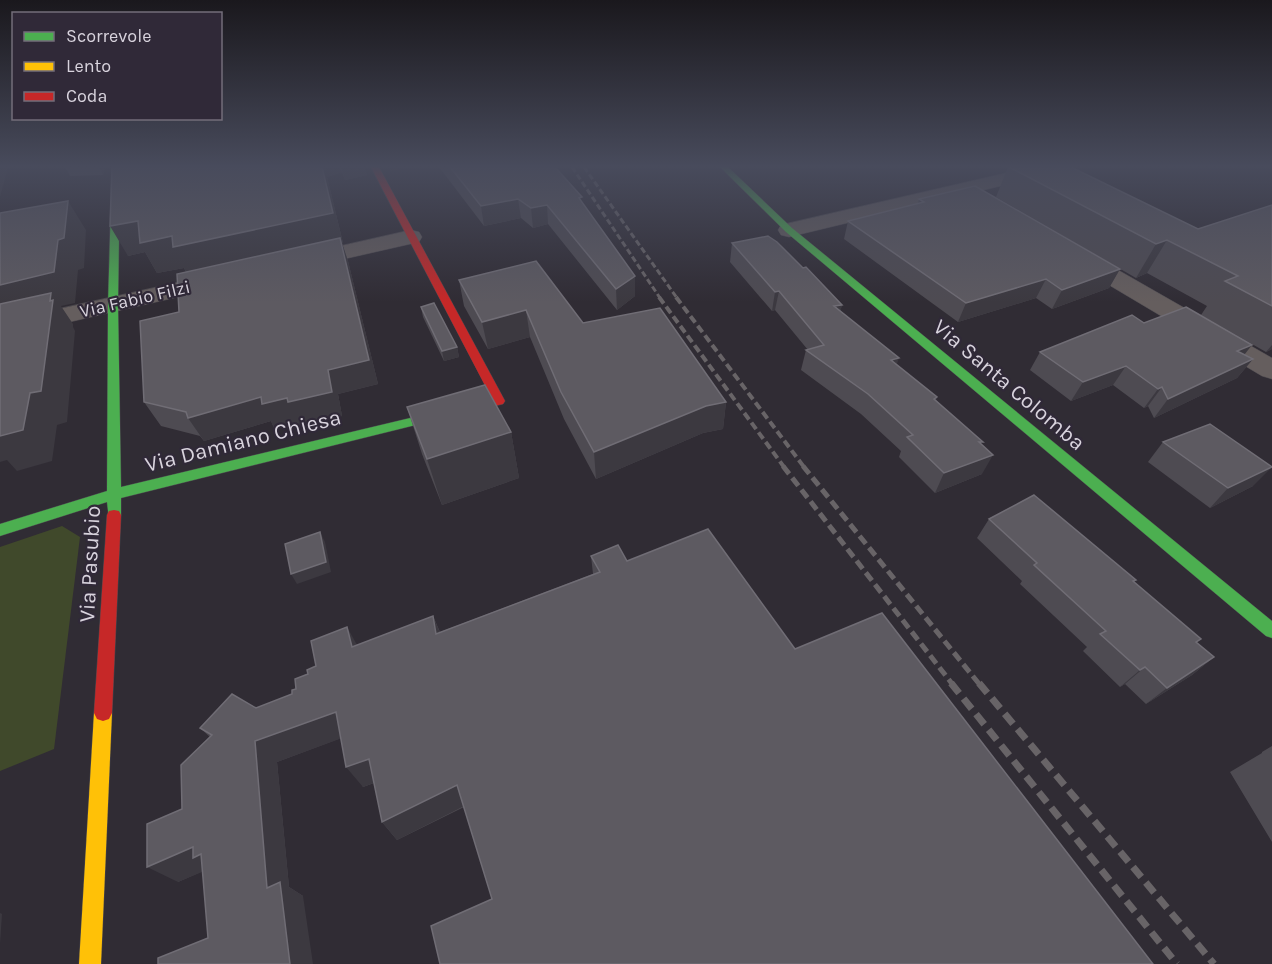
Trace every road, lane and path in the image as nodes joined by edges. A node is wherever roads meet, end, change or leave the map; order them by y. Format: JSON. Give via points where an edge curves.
{"nodes":[{"id":1,"x":115,"y":212,"type":"edge"},
{"id":2,"x":398,"y":212,"type":"edge"},
{"id":3,"x":770,"y":212,"type":"edge"},
{"id":4,"x":865,"y":212,"type":"edge"},
{"id":5,"x":789,"y":230,"type":"junction"},
{"id":6,"x":411,"y":237,"type":"junction"},
{"id":7,"x":1055,"y":244,"type":"edge"},
{"id":8,"x":273,"y":268,"type":"edge"},
{"id":9,"x":239,"y":276,"type":"edge"},
{"id":10,"x":113,"y":304,"type":"junction"},
{"id":11,"x":0,"y":330,"type":"edge"},
{"id":12,"x":1272,"y":370,"type":"edge"},
{"id":13,"x":115,"y":494,"type":"junction"},
{"id":14,"x":0,"y":530,"type":"edge"},
{"id":15,"x":1272,"y":631,"type":"edge"},
{"id":16,"x":90,"y":964,"type":"edge"}],
"edges":[{"from":1,"to":10,"type":"street","name":"Via Pasubio"},
{"from":2,"to":6,"type":"street"},
{"from":3,"to":5,"type":"street","name":"Via Santa Colomba"},
{"from":4,"to":5,"type":"street"},
{"from":5,"to":15,"type":"street","name":"Via Santa Colomba"},
{"from":6,"to":8,"type":"street"},
{"from":6,"to":13,"type":"street","name":"Via Damiano Chiesa","via":[[499,401]]},
{"from":7,"to":12,"type":"street"},
{"from":9,"to":10,"type":"street","name":"Via Fabio Filzi"},
{"from":10,"to":11,"type":"street","name":"Via Fabio Filzi"},
{"from":10,"to":13,"type":"street","name":"Via Pasubio"},
{"from":13,"to":14,"type":"street","name":"Via Damiano Chiesa"},
{"from":13,"to":16,"type":"street","name":"Via Pasubio"}]}
